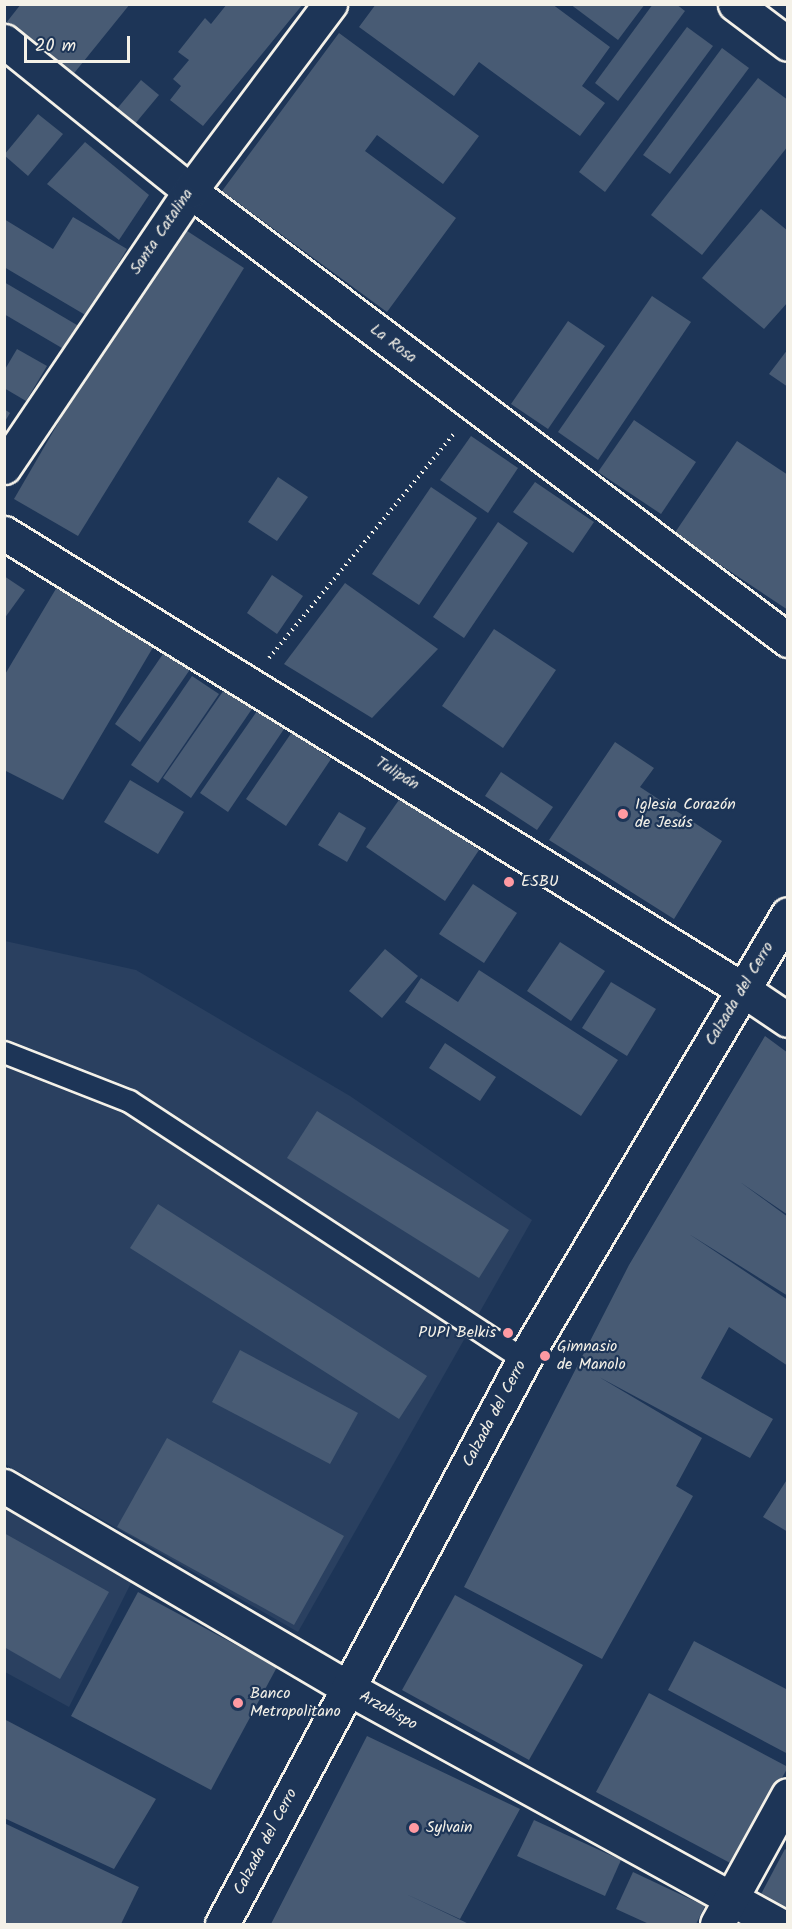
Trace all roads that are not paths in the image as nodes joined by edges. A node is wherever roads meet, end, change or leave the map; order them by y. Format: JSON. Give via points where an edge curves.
{"nodes":[{"id":1,"x":330,"y":4,"type":"edge"},
{"id":2,"x":735,"y":4,"type":"edge"},
{"id":3,"x":4,"y":41,"type":"edge"},
{"id":4,"x":788,"y":44,"type":"edge"},
{"id":5,"x":190,"y":190,"type":"junction"},
{"id":6,"x":4,"y":467,"type":"edge"},
{"id":7,"x":4,"y":533,"type":"edge"},
{"id":8,"x":788,"y":640,"type":"edge"},
{"id":9,"x":788,"y":914,"type":"edge"},
{"id":10,"x":742,"y":989,"type":"junction"},
{"id":11,"x":788,"y":1020,"type":"edge"},
{"id":12,"x":4,"y":1052,"type":"edge"},
{"id":13,"x":524,"y":1359,"type":"junction"},
{"id":14,"x":4,"y":1486,"type":"edge"},
{"id":15,"x":348,"y":1688,"type":"junction"},
{"id":16,"x":788,"y":1795,"type":"edge"},
{"id":17,"x":724,"y":1911,"type":"edge"},
{"id":18,"x":222,"y":1924,"type":"edge"},
{"id":19,"x":778,"y":1924,"type":"edge"}],
"edges":[{"from":1,"to":5,"type":"street","name":"Santa Catalina"},
{"from":2,"to":4,"type":"street"},
{"from":3,"to":5,"type":"street","name":"La Rosa"},
{"from":5,"to":6,"type":"street","name":"Santa Catalina"},
{"from":5,"to":8,"type":"street","name":"La Rosa"},
{"from":7,"to":10,"type":"street","name":"Tulipán"},
{"from":9,"to":10,"type":"street","name":"Calzada del Cerro"},
{"from":10,"to":11,"type":"street","name":"Tulipán"},
{"from":10,"to":13,"type":"street","name":"Calzada del Cerro"},
{"from":12,"to":13,"type":"lane","via":[[129,1101]]},
{"from":13,"to":15,"type":"street","name":"Calzada del Cerro"},
{"from":14,"to":15,"type":"street","name":"Arzobispo"},
{"from":15,"to":17,"type":"street","name":"Arzobispo"},
{"from":15,"to":18,"type":"street","name":"Calzada del Cerro"},
{"from":16,"to":17,"type":"street"},
{"from":17,"to":19,"type":"street","name":"Arzobispo"}]}
